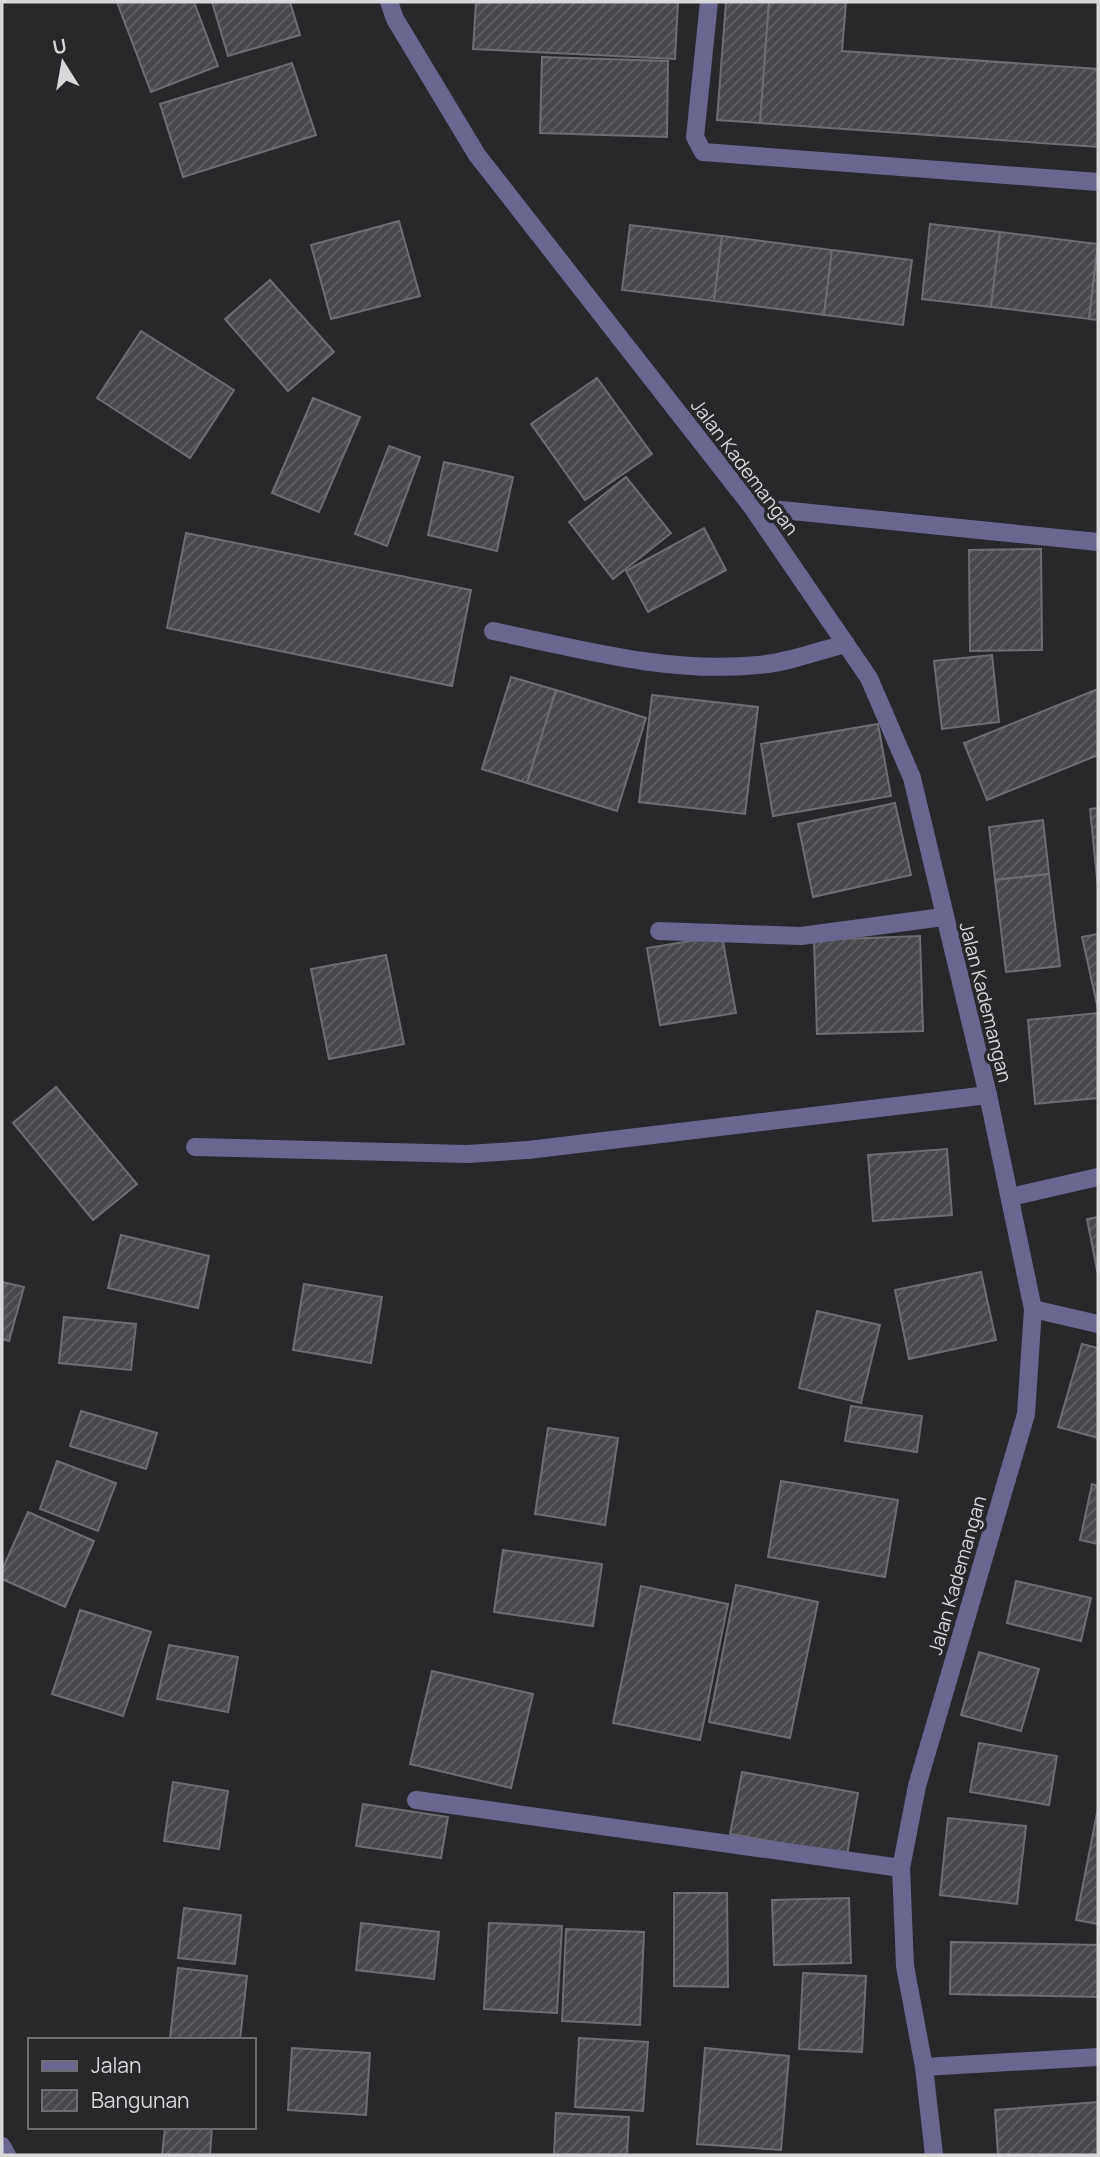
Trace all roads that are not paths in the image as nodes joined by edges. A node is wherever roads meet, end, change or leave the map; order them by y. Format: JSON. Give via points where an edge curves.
{"nodes":[{"id":1,"x":389,"y":2,"type":"edge"},
{"id":2,"x":709,"y":2,"type":"edge"},
{"id":3,"x":1098,"y":182,"type":"edge"},
{"id":4,"x":752,"y":507,"type":"junction"},
{"id":5,"x":1098,"y":542,"type":"edge"},
{"id":6,"x":493,"y":631,"type":"dead end"},
{"id":7,"x":846,"y":644,"type":"junction"},
{"id":8,"x":943,"y":917,"type":"junction"},
{"id":9,"x":659,"y":931,"type":"dead end"},
{"id":10,"x":988,"y":1095,"type":"junction"},
{"id":11,"x":195,"y":1147,"type":"dead end"},
{"id":12,"x":1098,"y":1177,"type":"edge"},
{"id":13,"x":1011,"y":1197,"type":"junction"},
{"id":14,"x":1032,"y":1308,"type":"junction"},
{"id":15,"x":1098,"y":1324,"type":"edge"},
{"id":16,"x":416,"y":1800,"type":"dead end"},
{"id":17,"x":901,"y":1868,"type":"junction"},
{"id":18,"x":1098,"y":2057,"type":"edge"},
{"id":19,"x":924,"y":2067,"type":"junction"},
{"id":20,"x":2,"y":2146,"type":"edge"},
{"id":21,"x":7,"y":2155,"type":"edge"},
{"id":22,"x":934,"y":2155,"type":"edge"}],
"edges":[{"from":1,"to":4,"type":"street","name":"Jalan Kademangan","via":[[477,155]]},
{"from":2,"to":3,"type":"street","via":[[695,137],[703,152]]},
{"from":4,"to":5,"type":"street"},
{"from":4,"to":7,"type":"street","name":"Jalan Kademangan"},
{"from":6,"to":7,"type":"street","via":[[640,662],[705,667],[760,665]]},
{"from":7,"to":8,"type":"street","name":"Jalan Kademangan","via":[[869,678],[912,778]]},
{"from":8,"to":9,"type":"street","via":[[801,936]]},
{"from":8,"to":10,"type":"street","name":"Jalan Kademangan"},
{"from":10,"to":11,"type":"street","via":[[528,1150],[467,1154]]},
{"from":10,"to":13,"type":"street","name":"Jalan Kademangan"},
{"from":12,"to":13,"type":"street"},
{"from":13,"to":14,"type":"street","name":"Jalan Kademangan"},
{"from":14,"to":15,"type":"street"},
{"from":14,"to":17,"type":"street","name":"Jalan Kademangan","via":[[1026,1414],[917,1786]]},
{"from":16,"to":17,"type":"street"},
{"from":17,"to":19,"type":"street","name":"Jalan Kademangan","via":[[905,1966]]},
{"from":18,"to":19,"type":"street"},
{"from":19,"to":22,"type":"street","name":"Jalan Kademangan"},
{"from":20,"to":21,"type":"street"}]}
